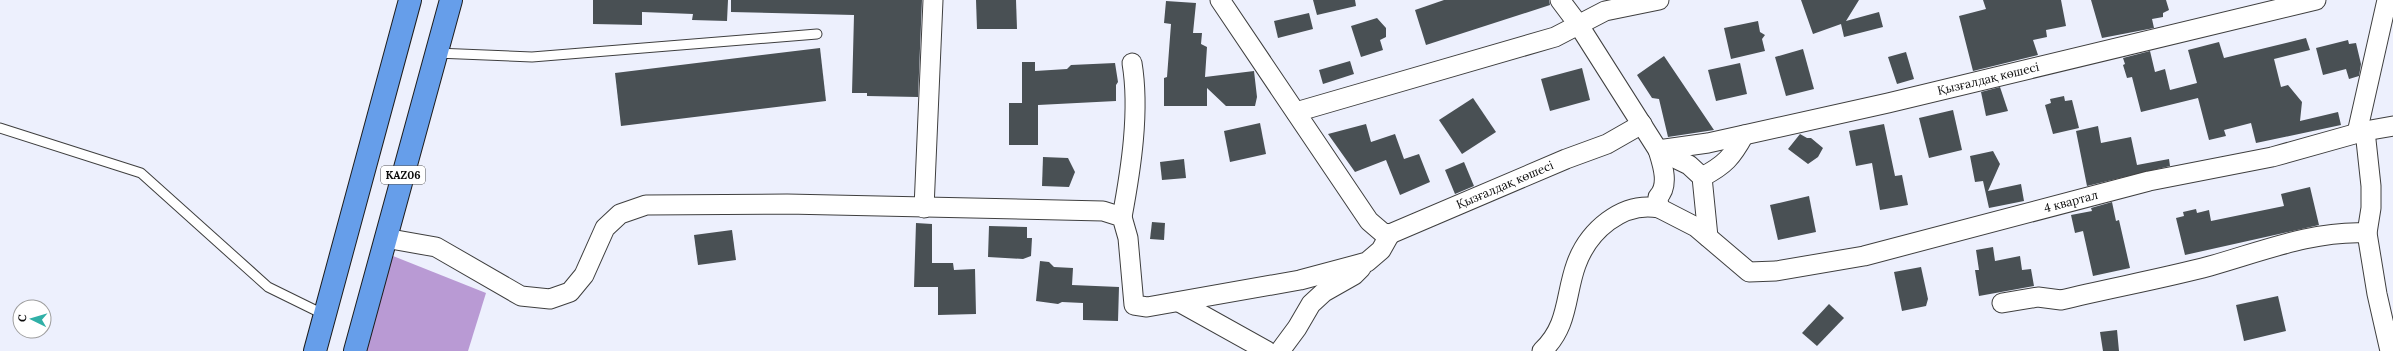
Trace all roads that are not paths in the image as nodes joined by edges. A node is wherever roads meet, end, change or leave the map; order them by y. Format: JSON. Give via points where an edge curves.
{"nodes":[{"id":1,"x":410,"y":0,"type":"edge"},
{"id":2,"x":452,"y":0,"type":"edge"},
{"id":3,"x":933,"y":0,"type":"edge"},
{"id":4,"x":1220,"y":0,"type":"edge"},
{"id":5,"x":1560,"y":0,"type":"edge"},
{"id":6,"x":1659,"y":0,"type":"edge"},
{"id":7,"x":2316,"y":0,"type":"edge"},
{"id":8,"x":2387,"y":0,"type":"edge"},
{"id":9,"x":1578,"y":24,"type":"junction"},
{"id":10,"x":817,"y":34,"type":"dead end"},
{"id":11,"x":436,"y":53,"type":"junction"},
{"id":12,"x":1132,"y":63,"type":"dead end"},
{"id":13,"x":1296,"y":112,"type":"junction"},
{"id":14,"x":1642,"y":124,"type":"junction"},
{"id":15,"x":2393,"y":126,"type":"edge"},
{"id":16,"x":0,"y":128,"type":"edge"},
{"id":17,"x":2361,"y":132,"type":"junction"},
{"id":18,"x":1744,"y":135,"type":"junction"},
{"id":19,"x":1658,"y":150,"type":"junction"},
{"id":20,"x":1702,"y":177,"type":"junction"},
{"id":21,"x":924,"y":208,"type":"junction"},
{"id":22,"x":1659,"y":208,"type":"junction"},
{"id":23,"x":1122,"y":217,"type":"junction"},
{"id":24,"x":2367,"y":233,"type":"junction"},
{"id":25,"x":1390,"y":234,"type":"junction"},
{"id":26,"x":1708,"y":237,"type":"junction"},
{"id":27,"x":385,"y":238,"type":"junction"},
{"id":28,"x":1367,"y":262,"type":"junction"},
{"id":29,"x":1179,"y":302,"type":"junction"},
{"id":30,"x":2002,"y":303,"type":"dead end"},
{"id":31,"x":325,"y":315,"type":"junction"},
{"id":32,"x":2389,"y":327,"type":"edge"},
{"id":33,"x":315,"y":351,"type":"edge"},
{"id":34,"x":355,"y":351,"type":"edge"},
{"id":35,"x":1267,"y":351,"type":"edge"},
{"id":36,"x":1280,"y":351,"type":"edge"},
{"id":37,"x":1542,"y":351,"type":"edge"},
{"id":38,"x":2390,"y":351,"type":"edge"}],
"edges":[{"from":1,"to":31,"type":"highway","number":"KАZ06"},
{"from":2,"to":11,"type":"highway","number":"KАZ06"},
{"from":3,"to":21,"type":"street"},
{"from":4,"to":13,"type":"street"},
{"from":5,"to":9,"type":"street"},
{"from":6,"to":9,"type":"street","via":[[1605,11]]},
{"from":7,"to":18,"type":"street","name":"Қызғалдақ көшесі"},
{"from":8,"to":17,"type":"street"},
{"from":9,"to":13,"type":"street","via":[[1555,37]]},
{"from":9,"to":14,"type":"street"},
{"from":10,"to":11,"type":"lane","via":[[532,57]]},
{"from":11,"to":27,"type":"highway","number":"KАZ06"},
{"from":12,"to":23,"type":"street","via":[[1136,87],[1128,185]]},
{"from":13,"to":25,"type":"street","via":[[1369,221],[1383,233]]},
{"from":14,"to":19,"type":"street"},
{"from":14,"to":25,"type":"street","name":"Қызғалдақ көшесі","via":[[1607,144],[1566,158]]},
{"from":15,"to":17,"type":"street","name":"4 квартал"},
{"from":16,"to":31,"type":"lane","via":[[141,173],[268,287]]},
{"from":17,"to":24,"type":"street","via":[[2371,186]]},
{"from":17,"to":26,"type":"street","name":"4 квартал","via":[[2272,157],[2149,181],[1864,256],[1776,272],[1749,272]]},
{"from":18,"to":19,"type":"street","name":"Қызғалдақ көшесі"},
{"from":18,"to":20,"type":"street","via":[[1733,155],[1721,167]]},
{"from":19,"to":20,"type":"street","via":[[1689,165]]},
{"from":19,"to":22,"type":"street","via":[[1665,173],[1662,193],[1658,197]]},
{"from":20,"to":26,"type":"street"},
{"from":21,"to":23,"type":"street","via":[[1102,211]]},
{"from":21,"to":27,"type":"street","via":[[787,204],[646,204],[620,214],[605,228],[584,275],[570,292],[550,299],[521,296],[436,247]]},
{"from":22,"to":26,"type":"street","via":[[1696,227]]},
{"from":22,"to":37,"type":"street","via":[[1647,206],[1615,216],[1584,246],[1576,266],[1567,309],[1559,327]]},
{"from":23,"to":29,"type":"street","via":[[1128,238],[1134,305],[1147,307]]},
{"from":24,"to":30,"type":"street","via":[[2324,235],[2207,267],[2061,300],[2038,297]]},
{"from":24,"to":32,"type":"street"},
{"from":25,"to":28,"type":"street","via":[[1381,250]]},
{"from":27,"to":34,"type":"highway","number":"KАZ06"},
{"from":28,"to":29,"type":"street","via":[[1300,280]]},
{"from":28,"to":36,"type":"street","via":[[1354,275],[1324,292],[1311,304]]},
{"from":29,"to":35,"type":"street"},
{"from":31,"to":33,"type":"highway","number":"KАZ06"},
{"from":32,"to":38,"type":"street"}]}
